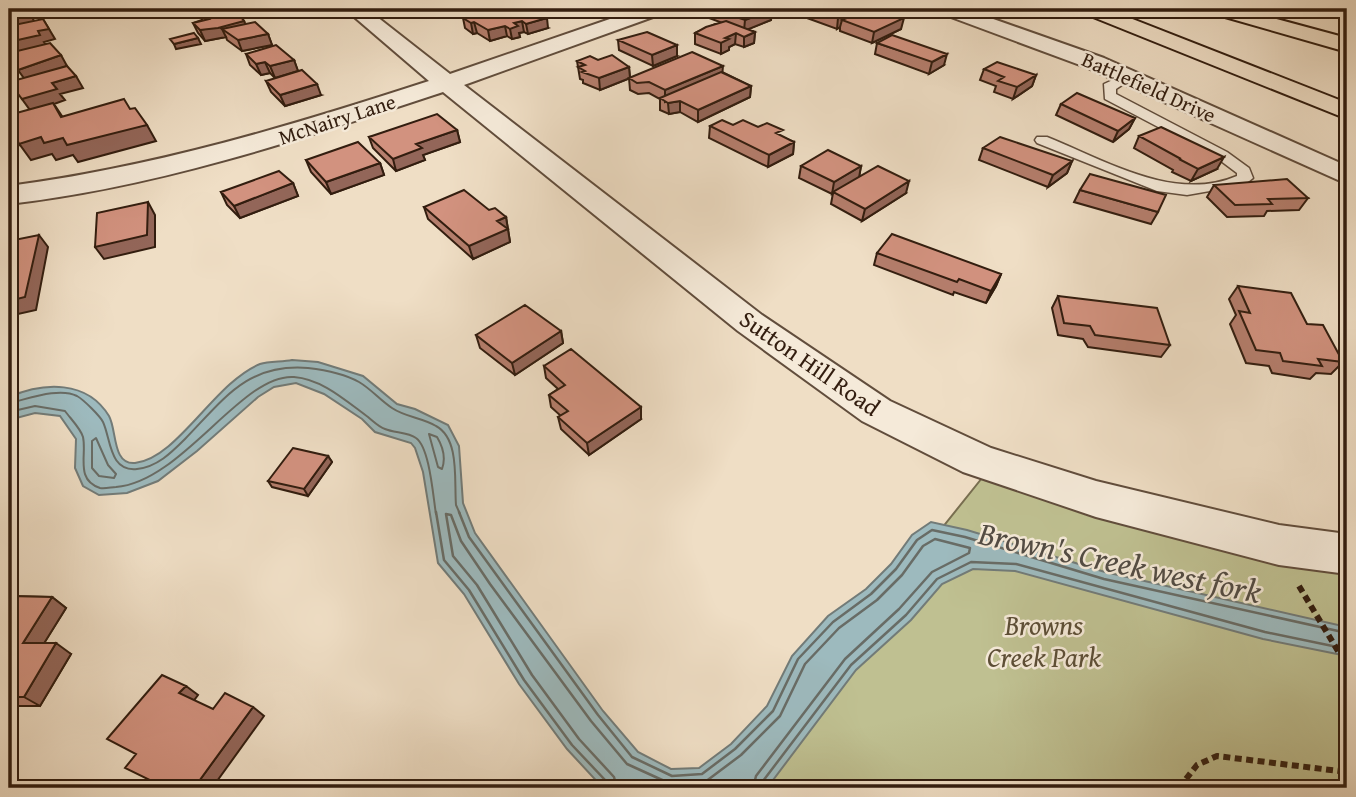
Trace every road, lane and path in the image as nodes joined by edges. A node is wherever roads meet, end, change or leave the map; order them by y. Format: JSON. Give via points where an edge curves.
{"nodes":[{"id":1,"x":355,"y":9,"type":"edge"},
{"id":2,"x":657,"y":9,"type":"edge"},
{"id":3,"x":947,"y":9,"type":"edge"},
{"id":4,"x":1090,"y":9,"type":"edge"},
{"id":5,"x":1217,"y":9,"type":"edge"},
{"id":6,"x":1347,"y":45,"type":"edge"},
{"id":7,"x":1128,"y":77,"type":"junction"},
{"id":8,"x":448,"y":83,"type":"junction"},
{"id":9,"x":1347,"y":112,"type":"edge"},
{"id":10,"x":1042,"y":140,"type":"dead end"},
{"id":11,"x":1347,"y":176,"type":"edge"},
{"id":12,"x":9,"y":195,"type":"edge"},
{"id":13,"x":1347,"y":554,"type":"edge"},
{"id":14,"x":1304,"y":596,"type":"dead end"},
{"id":15,"x":1347,"y":666,"type":"edge"},
{"id":16,"x":1347,"y":772,"type":"edge"},
{"id":17,"x":1179,"y":788,"type":"edge"}],
"edges":[{"from":1,"to":8,"type":"street","name":"Sutton Hill Road"},
{"from":2,"to":8,"type":"street","name":"McNairy Lane"},
{"from":3,"to":7,"type":"street","name":"Battlefield Drive"},
{"from":4,"to":9,"type":"highway"},
{"from":5,"to":6,"type":"highway"},
{"from":7,"to":10,"type":"lane","via":[[1109,87],[1110,96],[1222,155],[1244,171],[1245,178],[1174,190]]},
{"from":7,"to":11,"type":"street","name":"Battlefield Drive"},
{"from":8,"to":12,"type":"street","name":"McNairy Lane","via":[[217,155],[99,183]]},
{"from":8,"to":13,"type":"street","name":"Sutton Hill Road","via":[[750,323],[887,416],[978,460],[1097,499],[1279,545]]},
{"from":14,"to":15,"type":"path"},
{"from":16,"to":17,"type":"path","via":[[1217,756],[1197,765]]}]}
